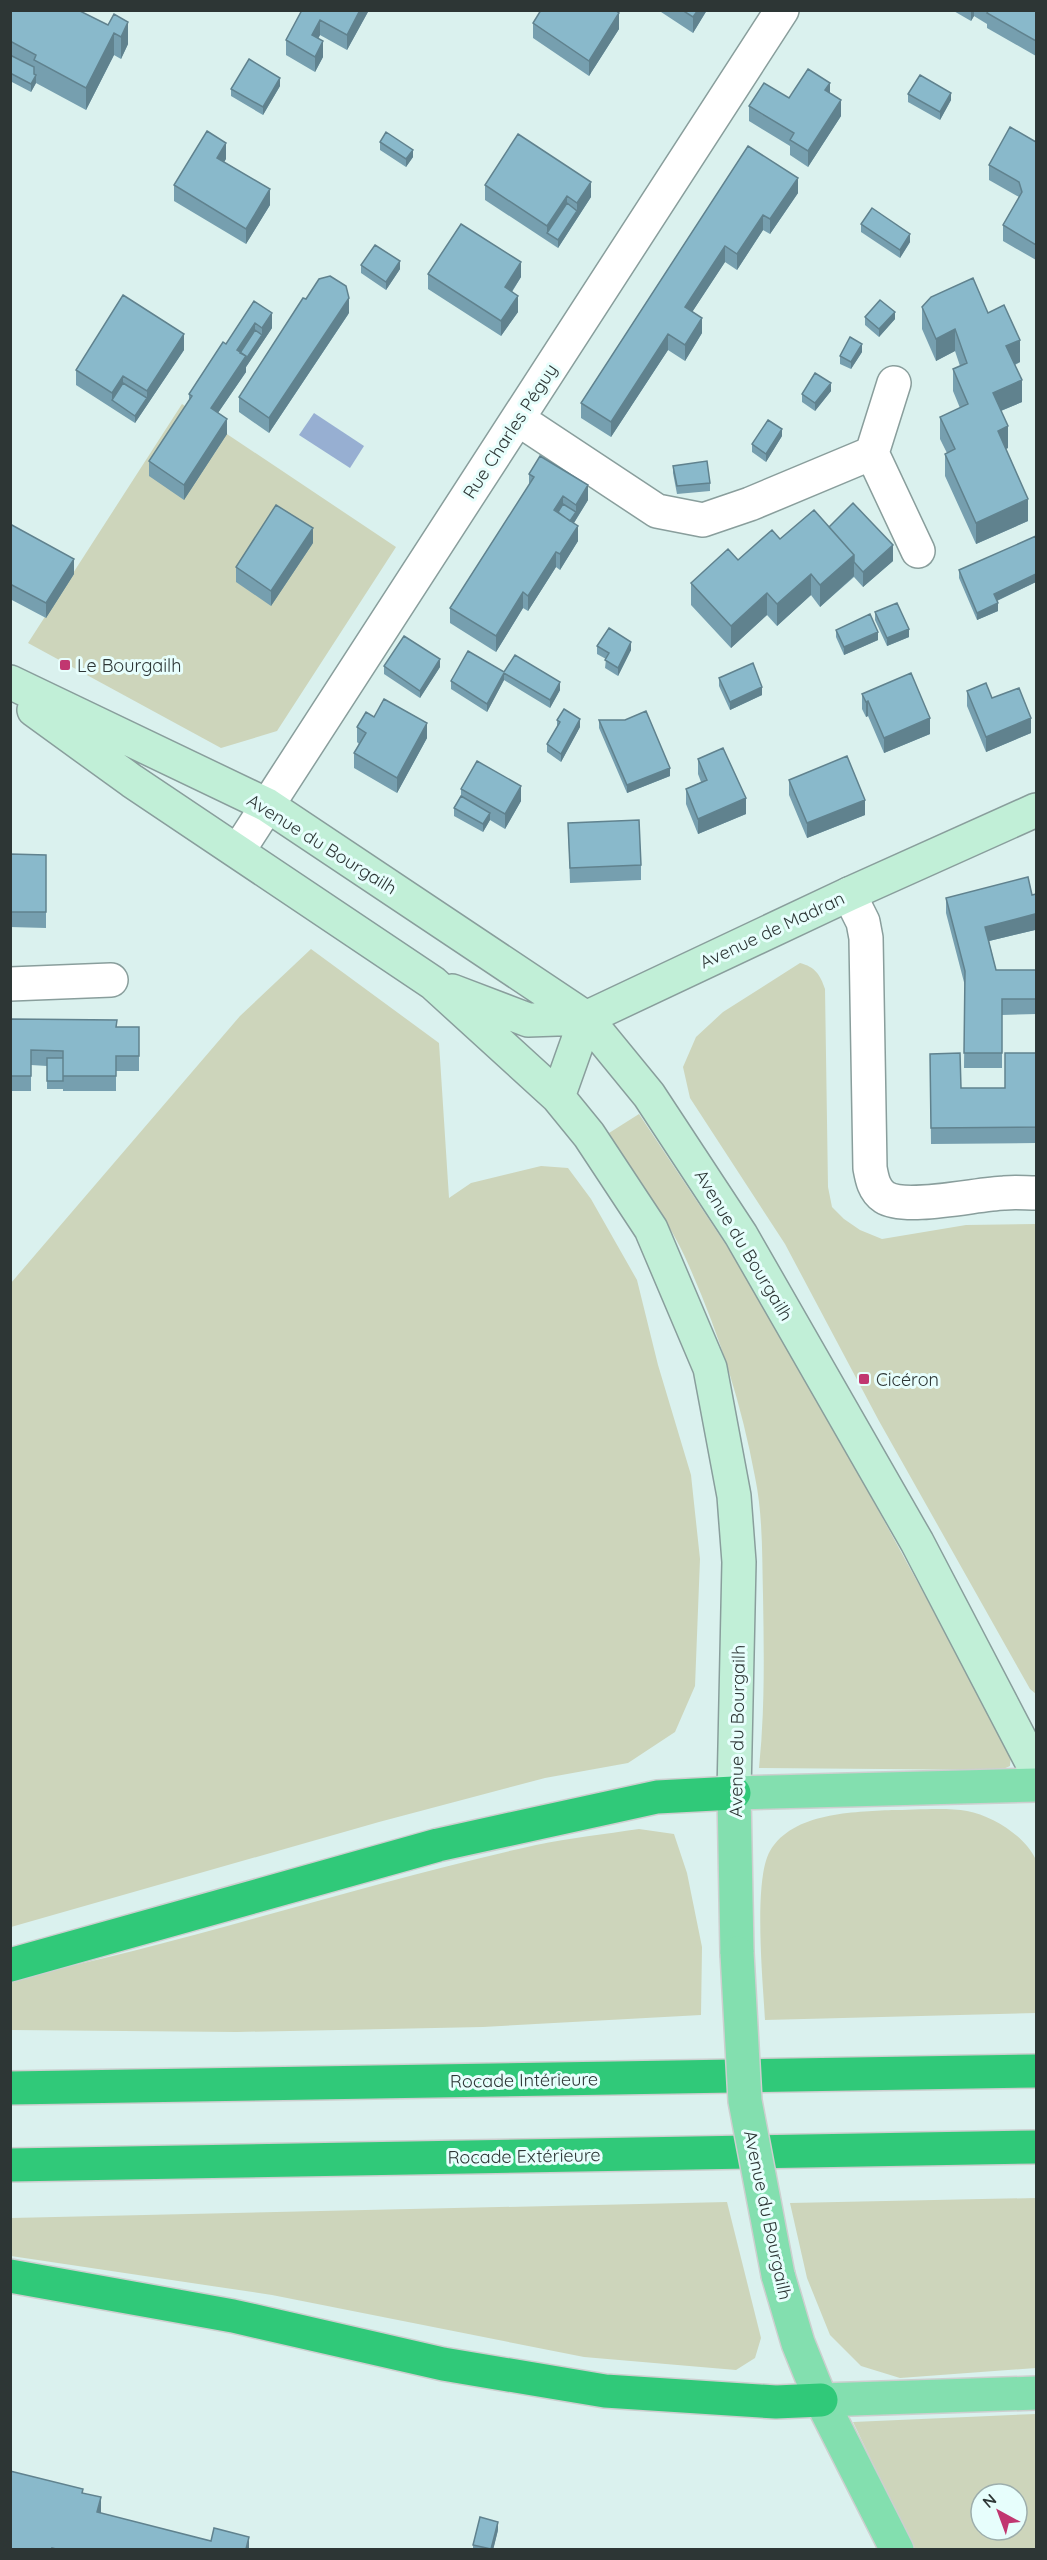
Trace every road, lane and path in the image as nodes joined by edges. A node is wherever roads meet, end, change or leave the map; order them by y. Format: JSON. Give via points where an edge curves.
{"nodes":[{"id":1,"x":782,"y":10,"type":"edge"},
{"id":2,"x":894,"y":383,"type":"dead end"},
{"id":3,"x":518,"y":419,"type":"junction"},
{"id":4,"x":872,"y":453,"type":"junction"},
{"id":5,"x":918,"y":552,"type":"dead end"},
{"id":6,"x":10,"y":682,"type":"edge"},
{"id":7,"x":10,"y":693,"type":"edge"},
{"id":8,"x":267,"y":806,"type":"junction"},
{"id":9,"x":1036,"y":810,"type":"edge"},
{"id":10,"x":238,"y":851,"type":"junction"},
{"id":11,"x":849,"y":894,"type":"junction"},
{"id":12,"x":111,"y":980,"type":"dead end"},
{"id":13,"x":433,"y":983,"type":"junction"},
{"id":14,"x":10,"y":984,"type":"edge"},
{"id":15,"x":586,"y":1017,"type":"junction"},
{"id":16,"x":558,"y":1097,"type":"junction"},
{"id":17,"x":1036,"y":1193,"type":"edge"},
{"id":18,"x":1036,"y":1770,"type":"edge"},
{"id":19,"x":1036,"y":1785,"type":"edge"},
{"id":20,"x":734,"y":1793,"type":"junction"},
{"id":21,"x":10,"y":1965,"type":"edge"},
{"id":22,"x":1036,"y":2071,"type":"edge"},
{"id":23,"x":10,"y":2088,"type":"edge"},
{"id":24,"x":1036,"y":2148,"type":"edge"},
{"id":25,"x":10,"y":2165,"type":"edge"},
{"id":26,"x":10,"y":2276,"type":"edge"},
{"id":27,"x":1036,"y":2392,"type":"edge"},
{"id":28,"x":821,"y":2400,"type":"junction"},
{"id":29,"x":897,"y":2550,"type":"edge"}],
"edges":[{"from":1,"to":3,"type":"street","name":"Rue Charles Péguy"},
{"from":2,"to":4,"type":"street"},
{"from":3,"to":4,"type":"street","via":[[657,511],[703,520]]},
{"from":3,"to":8,"type":"street","name":"Rue Charles Péguy"},
{"from":4,"to":5,"type":"street"},
{"from":6,"to":8,"type":"main road","name":"Avenue du Bourgailh"},
{"from":7,"to":10,"type":"main road","name":"Avenue du Bourgailh"},
{"from":8,"to":10,"type":"street","name":"Rue Charles Péguy"},
{"from":8,"to":15,"type":"main road","name":"Avenue du Bourgailh"},
{"from":9,"to":11,"type":"main road","name":"Avenue de Madran"},
{"from":10,"to":13,"type":"main road","name":"Avenue du Bourgailh"},
{"from":11,"to":15,"type":"main road","name":"Avenue de Madran"},
{"from":11,"to":17,"type":"street","via":[[866,938],[873,1185],[883,1196],[895,1201],[915,1202],[1005,1192]]},
{"from":12,"to":14,"type":"street"},
{"from":13,"to":15,"type":"main road","name":"Avenue du Bourgailh","via":[[528,1020]]},
{"from":13,"to":16,"type":"main road","name":"Avenue du Bourgailh"},
{"from":15,"to":16,"type":"main road"},
{"from":15,"to":18,"type":"main road","name":"Avenue du Bourgailh","via":[[649,1095],[741,1235],[917,1542]]},
{"from":16,"to":20,"type":"main road","name":"Avenue du Bourgailh","via":[[589,1135],[651,1229],[710,1368],[734,1496],[739,1562]]},
{"from":19,"to":20,"type":"main road"},
{"from":20,"to":21,"type":"highway","via":[[657,1797],[438,1845]]},
{"from":20,"to":28,"type":"main road","name":"Avenue du Bourgailh","bridge":true,"via":[[744,2102],[778,2275],[798,2343]]},
{"from":22,"to":23,"type":"highway","name":"Rocade Intérieure"},
{"from":24,"to":25,"type":"highway","name":"Rocade Extérieure"},
{"from":26,"to":28,"type":"highway","via":[[233,2316],[443,2364],[605,2391],[776,2402]]},
{"from":27,"to":28,"type":"main road"},
{"from":28,"to":29,"type":"main road","name":"Avenue du Bourgailh"}]}
